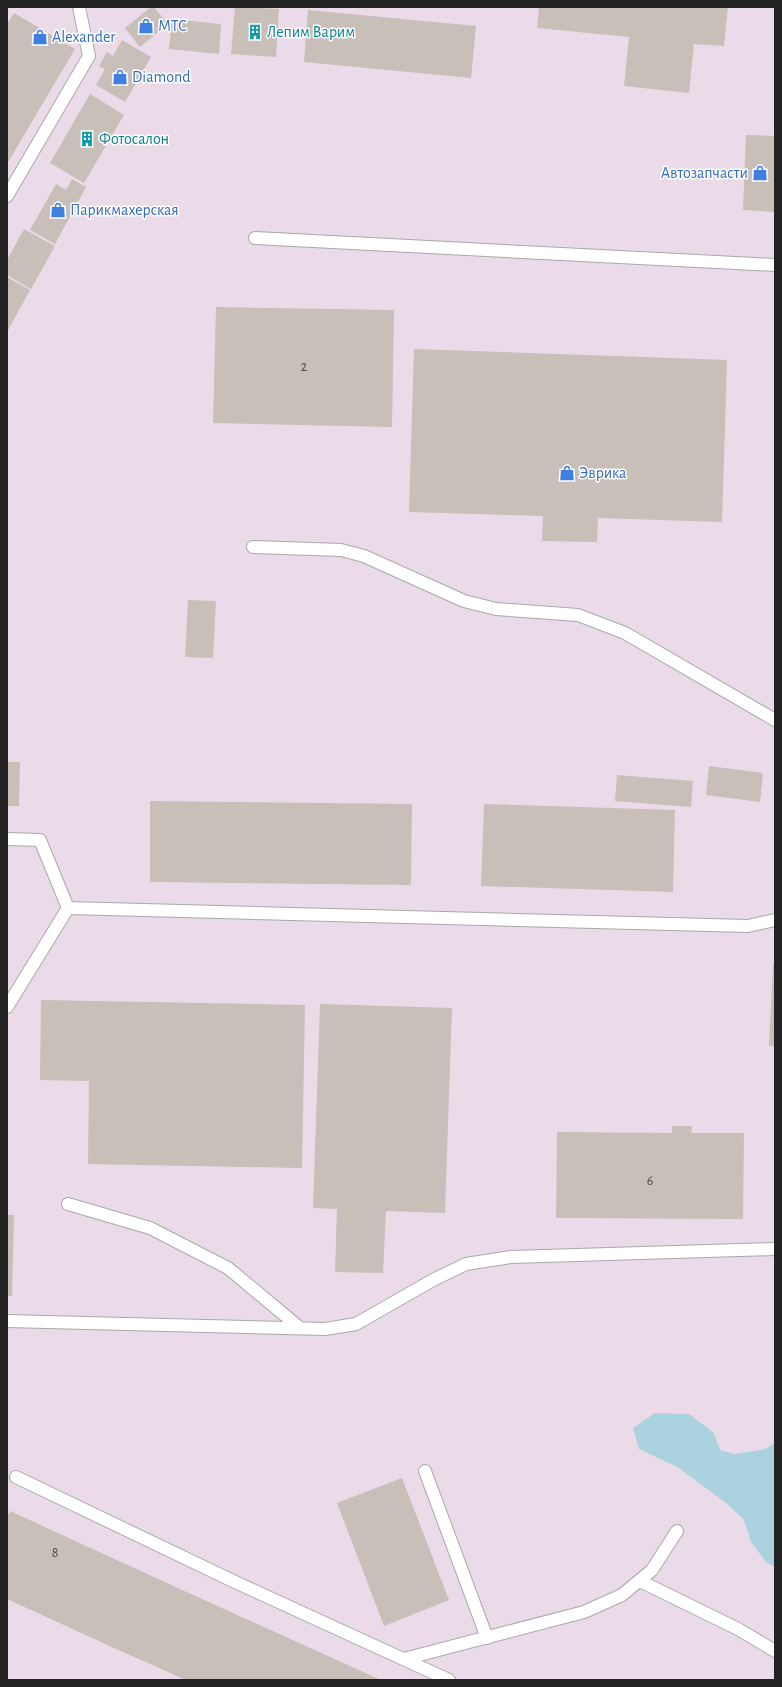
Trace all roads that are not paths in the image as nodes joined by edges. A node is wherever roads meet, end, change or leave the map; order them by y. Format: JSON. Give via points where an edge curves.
{"nodes":[{"id":1,"x":79,"y":7,"type":"edge"},
{"id":2,"x":7,"y":196,"type":"edge"},
{"id":3,"x":255,"y":238,"type":"dead end"},
{"id":4,"x":775,"y":265,"type":"edge"},
{"id":5,"x":253,"y":547,"type":"dead end"},
{"id":6,"x":775,"y":720,"type":"edge"},
{"id":7,"x":7,"y":838,"type":"edge"},
{"id":8,"x":68,"y":908,"type":"junction"},
{"id":9,"x":775,"y":920,"type":"edge"},
{"id":10,"x":7,"y":1007,"type":"edge"},
{"id":11,"x":68,"y":1204,"type":"dead end"},
{"id":12,"x":775,"y":1249,"type":"edge"},
{"id":13,"x":7,"y":1321,"type":"edge"},
{"id":14,"x":300,"y":1328,"type":"junction"},
{"id":15,"x":426,"y":1471,"type":"dead end"},
{"id":16,"x":16,"y":1477,"type":"dead end"},
{"id":17,"x":677,"y":1531,"type":"dead end"},
{"id":18,"x":640,"y":1581,"type":"junction"},
{"id":19,"x":487,"y":1638,"type":"junction"},
{"id":20,"x":775,"y":1651,"type":"edge"},
{"id":21,"x":404,"y":1660,"type":"junction"},
{"id":22,"x":449,"y":1680,"type":"edge"}],
"edges":[{"from":1,"to":2,"type":"lane","via":[[89,56]]},
{"from":3,"to":4,"type":"lane"},
{"from":5,"to":6,"type":"lane","via":[[341,550],[364,556],[464,601],[496,609],[578,615],[625,633]]},
{"from":7,"to":8,"type":"lane","via":[[40,840]]},
{"from":8,"to":9,"type":"lane","via":[[748,926]]},
{"from":8,"to":10,"type":"lane"},
{"from":11,"to":14,"type":"lane","via":[[150,1228],[228,1268]]},
{"from":12,"to":14,"type":"lane","via":[[511,1257],[466,1264],[356,1324],[325,1329]]},
{"from":13,"to":14,"type":"lane"},
{"from":15,"to":19,"type":"lane"},
{"from":16,"to":21,"type":"lane"},
{"from":17,"to":18,"type":"lane","via":[[652,1570]]},
{"from":18,"to":19,"type":"lane","via":[[622,1595],[584,1612]]},
{"from":18,"to":20,"type":"lane","via":[[738,1629]]},
{"from":19,"to":21,"type":"lane"},
{"from":21,"to":22,"type":"lane"}]}
